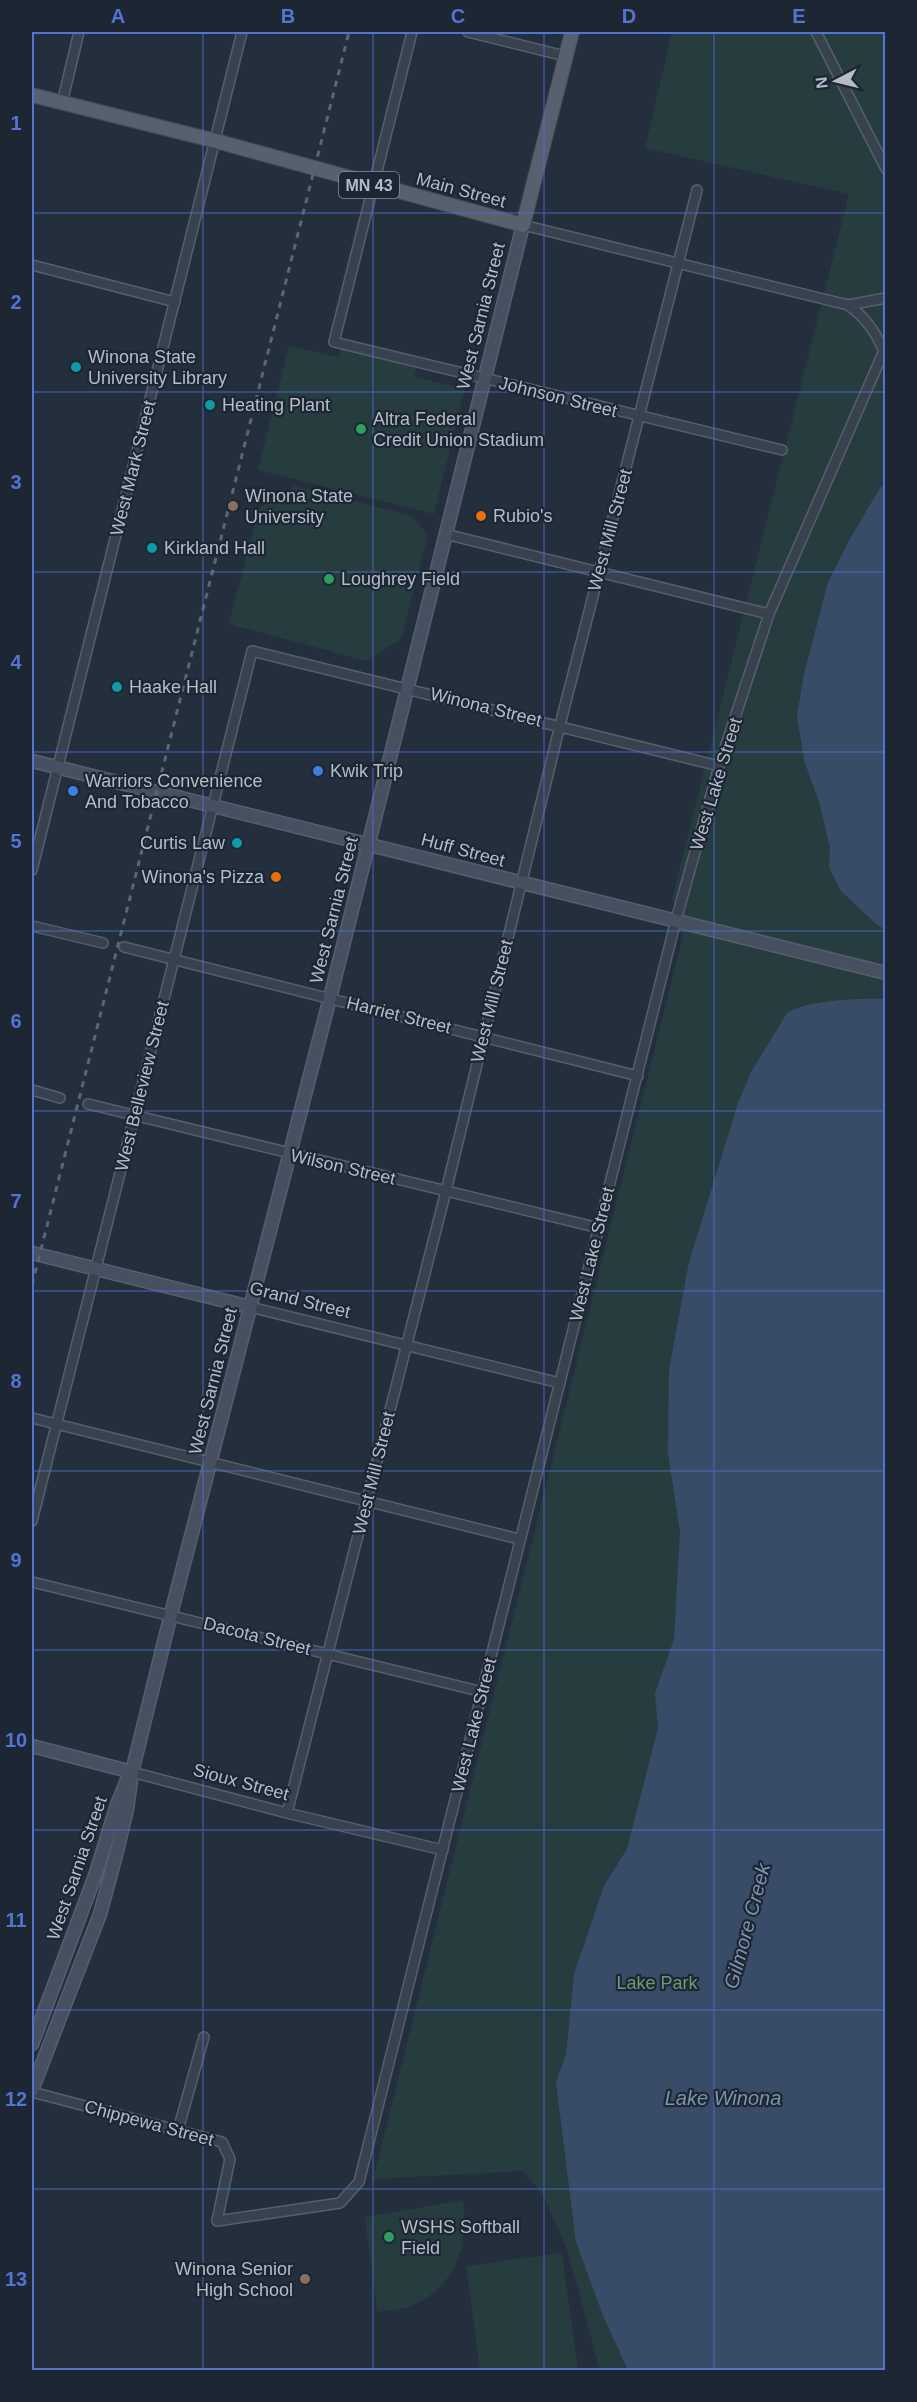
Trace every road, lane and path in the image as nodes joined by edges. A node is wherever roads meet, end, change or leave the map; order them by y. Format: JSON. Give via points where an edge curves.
{"nodes":[{"id":1,"x":79,"y":32,"type":"edge"},
{"id":2,"x":242,"y":32,"type":"edge"},
{"id":3,"x":412,"y":32,"type":"edge"},
{"id":4,"x":468,"y":32,"type":"edge"},
{"id":5,"x":572,"y":32,"type":"edge"},
{"id":6,"x":816,"y":32,"type":"edge"},
{"id":7,"x":566,"y":56,"type":"junction"},
{"id":8,"x":32,"y":95,"type":"edge"},
{"id":9,"x":62,"y":103,"type":"junction"},
{"id":10,"x":216,"y":141,"type":"junction"},
{"id":11,"x":885,"y":169,"type":"edge"},
{"id":12,"x":372,"y":185,"type":"junction"},
{"id":13,"x":697,"y":190,"type":"dead end"},
{"id":14,"x":523,"y":225,"type":"junction"},
{"id":15,"x":679,"y":263,"type":"junction"},
{"id":16,"x":32,"y":265,"type":"edge"},
{"id":17,"x":885,"y":298,"type":"edge"},
{"id":18,"x":175,"y":303,"type":"junction"},
{"id":19,"x":848,"y":305,"type":"junction"},
{"id":20,"x":884,"y":347,"type":"edge"},
{"id":21,"x":484,"y":379,"type":"junction"},
{"id":22,"x":640,"y":417,"type":"junction"},
{"id":23,"x":782,"y":450,"type":"dead end"},
{"id":24,"x":445,"y":534,"type":"junction"},
{"id":25,"x":599,"y":572,"type":"junction"},
{"id":26,"x":769,"y":614,"type":"junction"},
{"id":27,"x":252,"y":651,"type":"joint"},
{"id":28,"x":407,"y":687,"type":"junction"},
{"id":29,"x":560,"y":726,"type":"junction"},
{"id":30,"x":32,"y":761,"type":"edge"},
{"id":31,"x":719,"y":766,"type":"junction"},
{"id":32,"x":57,"y":767,"type":"junction"},
{"id":33,"x":212,"y":804,"type":"junction"},
{"id":34,"x":369,"y":844,"type":"junction"},
{"id":35,"x":32,"y":870,"type":"edge"},
{"id":36,"x":521,"y":884,"type":"junction"},
{"id":37,"x":676,"y":920,"type":"junction"},
{"id":38,"x":32,"y":926,"type":"edge"},
{"id":39,"x":103,"y":943,"type":"dead end"},
{"id":40,"x":124,"y":947,"type":"dead end"},
{"id":41,"x":174,"y":961,"type":"junction"},
{"id":42,"x":885,"y":973,"type":"edge"},
{"id":43,"x":330,"y":998,"type":"junction"},
{"id":44,"x":483,"y":1036,"type":"junction"},
{"id":45,"x":638,"y":1076,"type":"junction"},
{"id":46,"x":32,"y":1090,"type":"edge"},
{"id":47,"x":60,"y":1098,"type":"dead end"},
{"id":48,"x":88,"y":1104,"type":"dead end"},
{"id":49,"x":136,"y":1115,"type":"junction"},
{"id":50,"x":290,"y":1154,"type":"junction"},
{"id":51,"x":446,"y":1191,"type":"junction"},
{"id":52,"x":599,"y":1228,"type":"junction"},
{"id":53,"x":32,"y":1253,"type":"edge"},
{"id":54,"x":96,"y":1269,"type":"junction"},
{"id":55,"x":250,"y":1307,"type":"junction"},
{"id":56,"x":405,"y":1345,"type":"junction"},
{"id":57,"x":560,"y":1383,"type":"junction"},
{"id":58,"x":32,"y":1418,"type":"edge"},
{"id":59,"x":56,"y":1423,"type":"junction"},
{"id":60,"x":212,"y":1462,"type":"junction"},
{"id":61,"x":367,"y":1500,"type":"junction"},
{"id":62,"x":32,"y":1521,"type":"edge"},
{"id":63,"x":519,"y":1539,"type":"junction"},
{"id":64,"x":32,"y":1582,"type":"edge"},
{"id":65,"x":171,"y":1614,"type":"junction"},
{"id":66,"x":328,"y":1654,"type":"junction"},
{"id":67,"x":483,"y":1692,"type":"junction"},
{"id":68,"x":32,"y":1746,"type":"edge"},
{"id":69,"x":132,"y":1772,"type":"junction"},
{"id":70,"x":287,"y":1813,"type":"junction"},
{"id":71,"x":443,"y":1850,"type":"junction"},
{"id":72,"x":204,"y":2037,"type":"dead end"},
{"id":73,"x":32,"y":2044,"type":"edge"},
{"id":74,"x":32,"y":2091,"type":"edge"},
{"id":75,"x":178,"y":2130,"type":"junction"},
{"id":76,"x":217,"y":2221,"type":"joint"}],
"edges":[{"from":1,"to":9,"type":"street"},
{"from":2,"to":10,"type":"street","name":"West Mark Street"},
{"from":3,"to":12,"type":"street"},
{"from":4,"to":7,"type":"street"},
{"from":5,"to":7,"type":"main road","name":"West Sarnia Street"},
{"from":6,"to":11,"type":"street"},
{"from":7,"to":14,"type":"main road","name":"West Sarnia Street"},
{"from":8,"to":9,"type":"main road","name":"Main Street","number":"MN 43"},
{"from":9,"to":10,"type":"main road","name":"Main Street","number":"MN 43"},
{"from":10,"to":12,"type":"main road","name":"Main Street","number":"MN 43"},
{"from":10,"to":18,"type":"street","name":"West Mark Street"},
{"from":12,"to":14,"type":"main road","name":"Main Street","number":"MN 43"},
{"from":12,"to":21,"type":"street","name":"Johnson Street","via":[[334,342]]},
{"from":13,"to":15,"type":"street","name":"West Mill Street"},
{"from":14,"to":15,"type":"street","name":"Main Street"},
{"from":14,"to":21,"type":"street","name":"West Sarnia Street"},
{"from":15,"to":19,"type":"street","name":"Main Street"},
{"from":15,"to":22,"type":"street","name":"West Mill Street"},
{"from":16,"to":18,"type":"street"},
{"from":17,"to":19,"type":"street","name":"Main Street"},
{"from":18,"to":32,"type":"street","name":"West Mark Street"},
{"from":19,"to":20,"type":"street","name":"Main Street","via":[[875,330]]},
{"from":20,"to":26,"type":"street","name":"West Lake Street"},
{"from":21,"to":22,"type":"street","name":"Johnson Street"},
{"from":21,"to":24,"type":"street","name":"West Sarnia Street"},
{"from":22,"to":23,"type":"street","name":"Johnson Street"},
{"from":22,"to":25,"type":"street","name":"West Mill Street"},
{"from":24,"to":25,"type":"street"},
{"from":24,"to":28,"type":"street","name":"West Sarnia Street"},
{"from":25,"to":26,"type":"street"},
{"from":25,"to":29,"type":"street","name":"West Mill Street"},
{"from":26,"to":31,"type":"street","name":"West Lake Street"},
{"from":27,"to":28,"type":"street","name":"Winona Street"},
{"from":27,"to":33,"type":"street","name":"West Belleview Street"},
{"from":28,"to":29,"type":"street","name":"Winona Street"},
{"from":28,"to":34,"type":"street","name":"West Sarnia Street"},
{"from":29,"to":31,"type":"street","name":"Winona Street"},
{"from":29,"to":36,"type":"street","name":"West Mill Street"},
{"from":30,"to":32,"type":"street","name":"Huff Street"},
{"from":31,"to":37,"type":"street","name":"West Lake Street"},
{"from":32,"to":33,"type":"street","name":"Huff Street"},
{"from":32,"to":35,"type":"street","name":"West Mark Street"},
{"from":33,"to":34,"type":"street","name":"Huff Street"},
{"from":33,"to":41,"type":"street","name":"West Belleview Street"},
{"from":34,"to":36,"type":"street","name":"Huff Street"},
{"from":34,"to":43,"type":"street","name":"West Sarnia Street"},
{"from":36,"to":37,"type":"street","name":"Huff Street"},
{"from":36,"to":44,"type":"street","name":"West Mill Street"},
{"from":37,"to":42,"type":"street","name":"Huff Street"},
{"from":37,"to":45,"type":"street","name":"West Lake Street"},
{"from":38,"to":39,"type":"street"},
{"from":40,"to":41,"type":"street","name":"Harriet Street"},
{"from":41,"to":43,"type":"street","name":"Harriet Street"},
{"from":41,"to":49,"type":"street","name":"West Belleview Street"},
{"from":43,"to":44,"type":"street","name":"Harriet Street"},
{"from":43,"to":50,"type":"street","name":"West Sarnia Street"},
{"from":44,"to":45,"type":"street","name":"Harriet Street"},
{"from":44,"to":51,"type":"street","name":"West Mill Street"},
{"from":45,"to":52,"type":"street","name":"West Lake Street"},
{"from":46,"to":47,"type":"street"},
{"from":48,"to":49,"type":"street","name":"Wilson Street"},
{"from":49,"to":50,"type":"street","name":"Wilson Street"},
{"from":49,"to":54,"type":"street","name":"West Belleview Street"},
{"from":50,"to":51,"type":"street","name":"Wilson Street"},
{"from":50,"to":55,"type":"street","name":"West Sarnia Street"},
{"from":51,"to":52,"type":"street","name":"Wilson Street"},
{"from":51,"to":56,"type":"street","name":"West Mill Street"},
{"from":52,"to":57,"type":"street","name":"West Lake Street"},
{"from":53,"to":54,"type":"street","name":"Grand Street"},
{"from":54,"to":55,"type":"street","name":"Grand Street"},
{"from":54,"to":59,"type":"street","name":"West Belleview Street"},
{"from":55,"to":56,"type":"street","name":"Grand Street"},
{"from":55,"to":60,"type":"street","name":"West Sarnia Street"},
{"from":56,"to":57,"type":"street","name":"Grand Street"},
{"from":56,"to":61,"type":"street","name":"West Mill Street"},
{"from":57,"to":63,"type":"street","name":"West Lake Street"},
{"from":58,"to":59,"type":"street"},
{"from":59,"to":60,"type":"street"},
{"from":59,"to":62,"type":"street","name":"West Belleview Street"},
{"from":60,"to":61,"type":"street"},
{"from":60,"to":65,"type":"street","name":"West Sarnia Street"},
{"from":61,"to":63,"type":"street"},
{"from":61,"to":66,"type":"street","name":"West Mill Street"},
{"from":63,"to":67,"type":"street","name":"West Lake Street"},
{"from":64,"to":65,"type":"street","name":"Dacota Street"},
{"from":65,"to":66,"type":"street","name":"Dacota Street"},
{"from":65,"to":69,"type":"street","name":"West Sarnia Street"},
{"from":66,"to":67,"type":"street","name":"Dacota Street"},
{"from":66,"to":70,"type":"street","name":"West Mill Street"},
{"from":67,"to":71,"type":"street","name":"West Lake Street"},
{"from":68,"to":69,"type":"street","name":"Sioux Street"},
{"from":69,"to":70,"type":"street","name":"Sioux Street"},
{"from":69,"to":73,"type":"street","name":"West Sarnia Street"},
{"from":69,"to":74,"type":"street","name":"West Sarnia Street","via":[[128,1809],[100,1914]]},
{"from":70,"to":71,"type":"street","name":"Sioux Street"},
{"from":71,"to":76,"type":"street","name":"West Lake Street","via":[[359,2182],[340,2203]]},
{"from":72,"to":75,"type":"street"},
{"from":74,"to":75,"type":"street","name":"Chippewa Street"},
{"from":75,"to":76,"type":"street","name":"Chippewa Street","via":[[222,2142],[230,2159]]}]}
